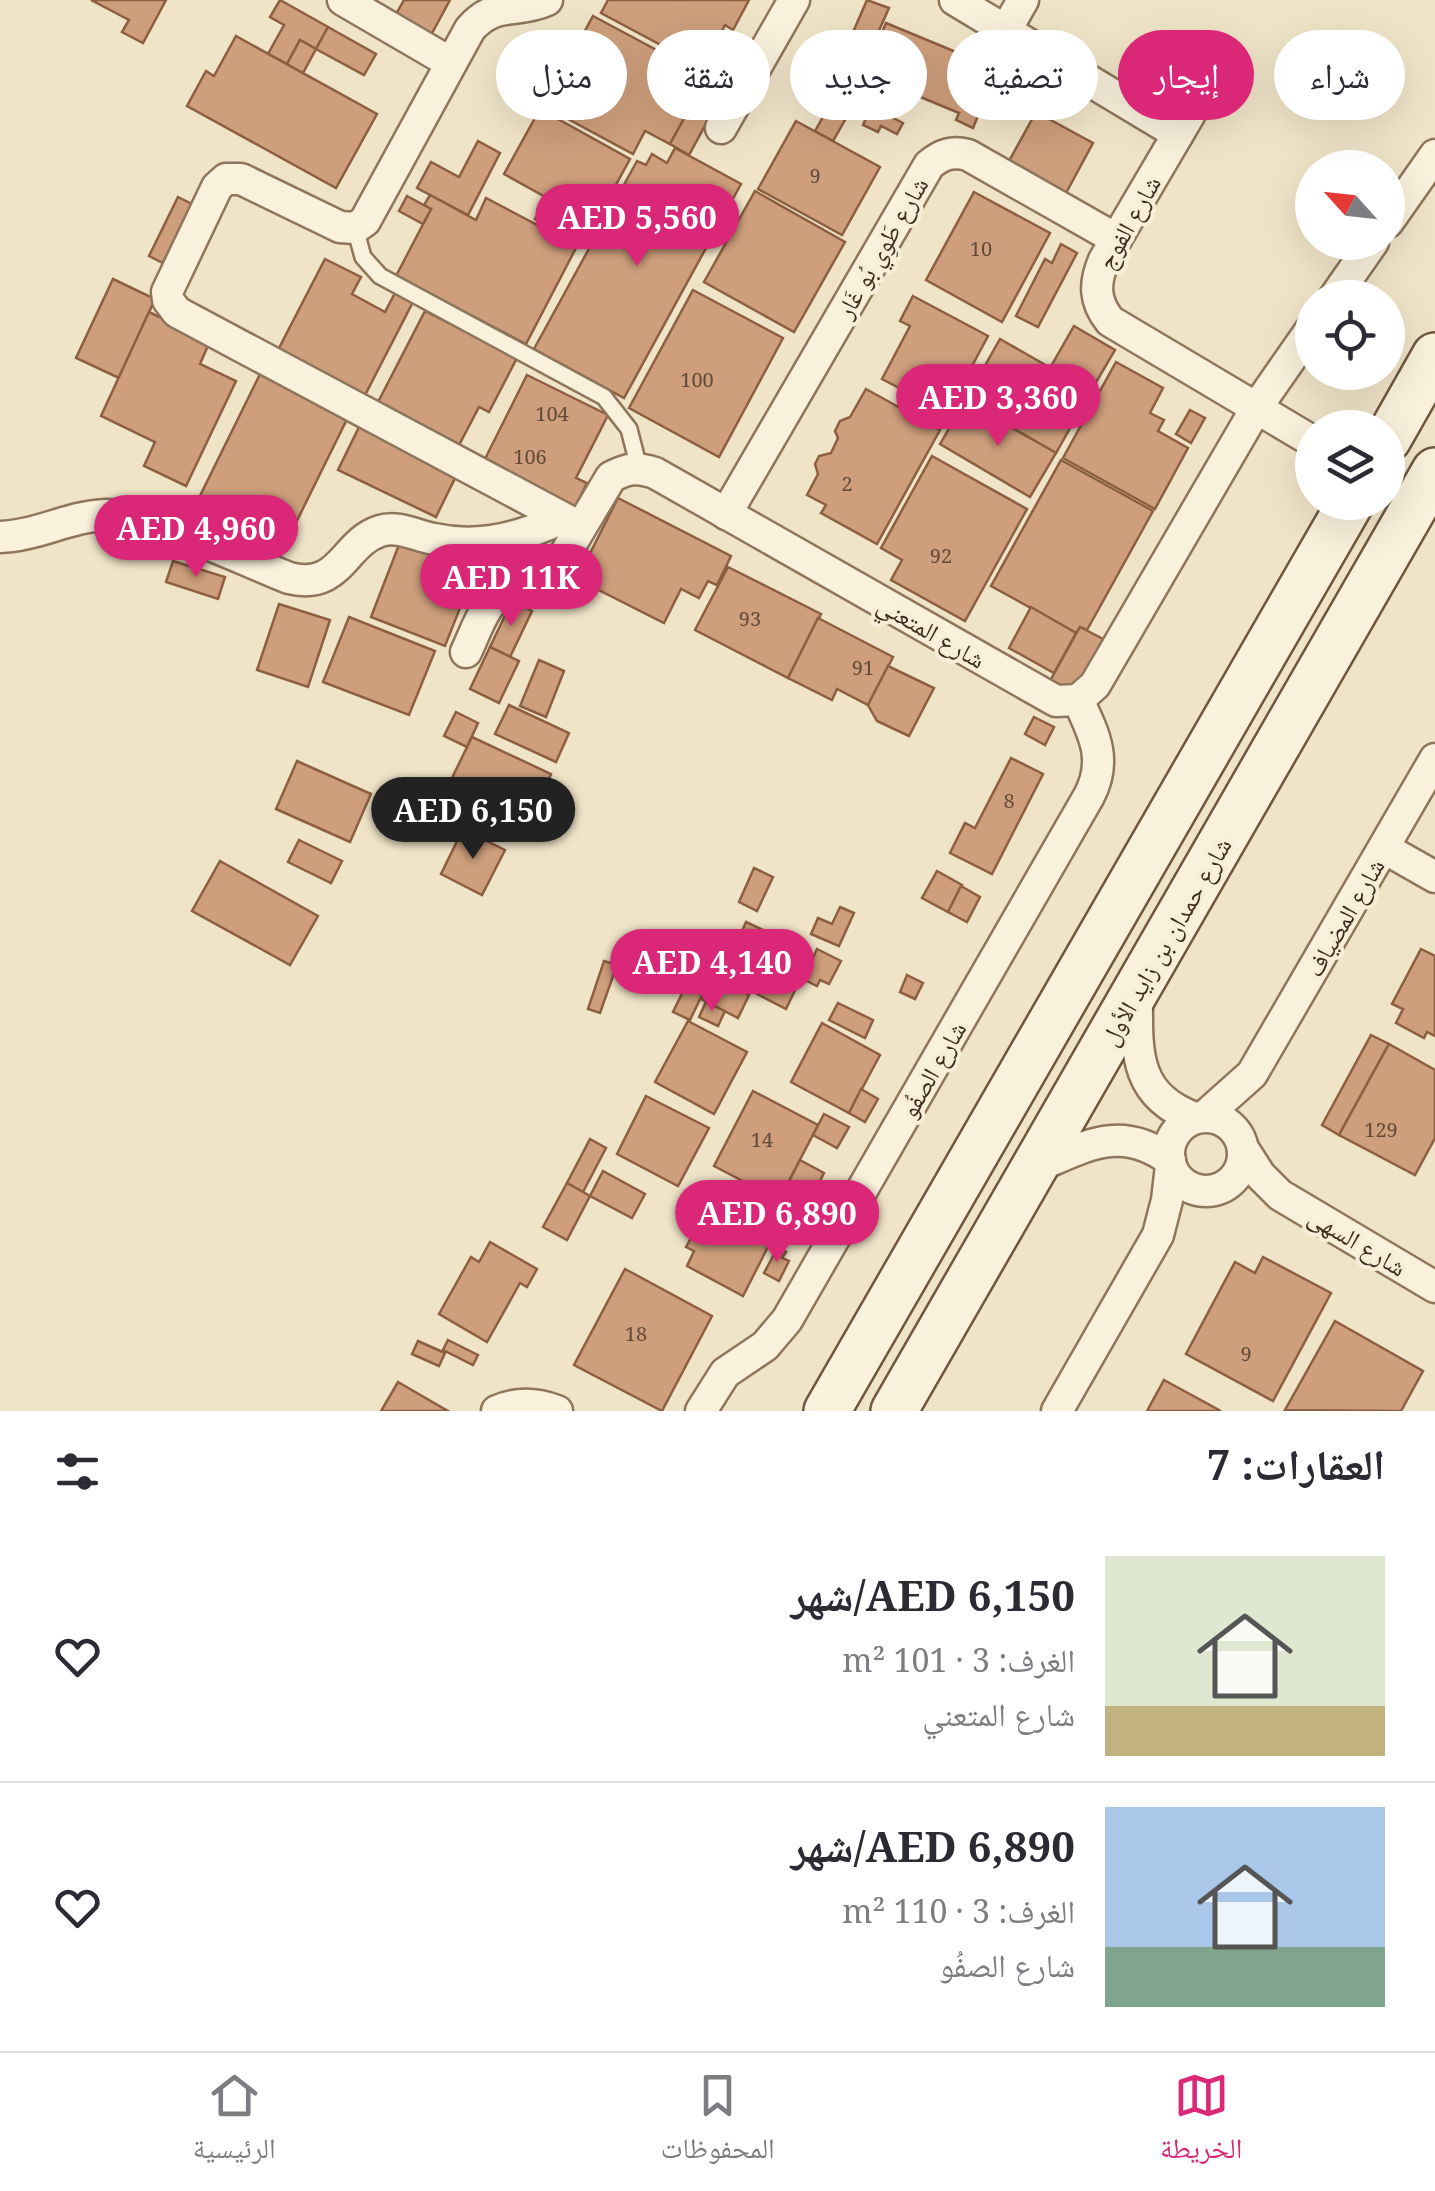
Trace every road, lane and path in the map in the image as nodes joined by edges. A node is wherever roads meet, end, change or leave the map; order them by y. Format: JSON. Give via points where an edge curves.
{"nodes":[{"id":1,"x":343,"y":0,"type":"edge"},
{"id":2,"x":546,"y":0,"type":"edge"},
{"id":3,"x":794,"y":0,"type":"edge"},
{"id":4,"x":955,"y":0,"type":"edge"},
{"id":5,"x":1023,"y":0,"type":"edge"},
{"id":6,"x":1006,"y":30,"type":"joint"},
{"id":7,"x":451,"y":63,"type":"junction"},
{"id":8,"x":1098,"y":86,"type":"edge"},
{"id":9,"x":1186,"y":120,"type":"edge"},
{"id":10,"x":721,"y":128,"type":"dead end"},
{"id":11,"x":1178,"y":134,"type":"junction"},
{"id":12,"x":1435,"y":155,"type":"edge"},
{"id":13,"x":1405,"y":198,"type":"edge"},
{"id":14,"x":355,"y":228,"type":"junction"},
{"id":15,"x":1116,"y":239,"type":"junction"},
{"id":16,"x":1295,"y":352,"type":"edge"},
{"id":17,"x":1435,"y":356,"type":"edge"},
{"id":18,"x":1257,"y":407,"type":"junction"},
{"id":19,"x":1400,"y":410,"type":"edge"},
{"id":20,"x":1295,"y":429,"type":"edge"},
{"id":21,"x":640,"y":468,"type":"junction"},
{"id":22,"x":1435,"y":471,"type":"edge"},
{"id":23,"x":726,"y":514,"type":"junction"},
{"id":24,"x":1337,"y":520,"type":"edge"},
{"id":25,"x":571,"y":522,"type":"junction"},
{"id":26,"x":0,"y":537,"type":"edge"},
{"id":27,"x":466,"y":652,"type":"dead end"},
{"id":28,"x":1078,"y":700,"type":"junction"},
{"id":29,"x":1435,"y":759,"type":"edge"},
{"id":30,"x":1384,"y":848,"type":"junction"},
{"id":31,"x":1435,"y":877,"type":"edge"},
{"id":32,"x":1136,"y":991,"type":"junction"},
{"id":33,"x":1252,"y":1074,"type":"junction"},
{"id":34,"x":1200,"y":1117,"type":"junction"},
{"id":35,"x":1243,"y":1148,"type":"junction"},
{"id":36,"x":1170,"y":1163,"type":"junction"},
{"id":37,"x":1034,"y":1168,"type":"junction"},
{"id":38,"x":1216,"y":1190,"type":"junction"},
{"id":39,"x":1280,"y":1196,"type":"junction"},
{"id":40,"x":1158,"y":1234,"type":"junction"},
{"id":41,"x":1435,"y":1287,"type":"edge"},
{"id":42,"x":496,"y":1411,"type":"edge"},
{"id":43,"x":557,"y":1411,"type":"edge"},
{"id":44,"x":701,"y":1411,"type":"edge"},
{"id":45,"x":827,"y":1411,"type":"edge"},
{"id":46,"x":894,"y":1411,"type":"edge"},
{"id":47,"x":1057,"y":1411,"type":"edge"}],
"edges":[{"from":1,"to":7,"type":"street"},
{"from":2,"to":7,"type":"street","via":[[488,13]]},
{"from":3,"to":10,"type":"street"},
{"from":4,"to":6,"type":"street"},
{"from":5,"to":6,"type":"street"},
{"from":7,"to":14,"type":"street","via":[[369,215]]},
{"from":8,"to":11,"type":"street"},
{"from":9,"to":11,"type":"street","name":"شارع الفوج"},
{"from":11,"to":15,"type":"street","name":"شارع الفوج"},
{"from":12,"to":13,"type":"street"},
{"from":14,"to":21,"type":"lane","via":[[363,256],[380,276],[604,398],[629,429]]},
{"from":14,"to":25,"type":"street","via":[[340,228],[241,179],[226,179],[169,284],[168,300],[177,312]]},
{"from":15,"to":18,"type":"street","name":"شارع الفوج","via":[[1096,294],[1110,322]]},
{"from":15,"to":23,"type":"street","name":"شارع طَوِي بُو غَار","via":[[968,156],[937,158]]},
{"from":16,"to":18,"type":"street"},
{"from":17,"to":19,"type":"main road"},
{"from":18,"to":20,"type":"street","name":"شارع الفوج"},
{"from":18,"to":28,"type":"street","via":[[1095,685]]},
{"from":21,"to":23,"type":"street","name":"شارع المتعني"},
{"from":21,"to":25,"type":"street","via":[[611,477]]},
{"from":22,"to":32,"type":"main road","name":"شارع حمدان بن زايد الأول"},
{"from":23,"to":28,"type":"street","name":"شارع المتعني","via":[[1056,701]]},
{"from":24,"to":45,"type":"main road"},
{"from":25,"to":26,"type":"street","via":[[477,542],[380,530],[312,581],[126,516],[93,516]]},
{"from":25,"to":27,"type":"street","via":[[548,580],[495,598]]},
{"from":28,"to":44,"type":"street","name":"شارع الصفُو","via":[[1100,753],[1089,796],[787,1320],[724,1374]]},
{"from":29,"to":30,"type":"street","name":"شارع المضياف"},
{"from":30,"to":31,"type":"street"},
{"from":30,"to":33,"type":"street","name":"شارع المضياف"},
{"from":32,"to":34,"type":"street","via":[[1136,1041],[1148,1083],[1168,1106]]},
{"from":32,"to":37,"type":"main road","name":"شارع حمدان بن زايد الأول"},
{"from":33,"to":34,"type":"street","name":"شارع المضياف"},
{"from":33,"to":35,"type":"street","name":"شارع المضياف"},
{"from":34,"to":35,"type":"street","via":[[1233,1128]]},
{"from":34,"to":36,"type":"street","via":[[1172,1139]]},
{"from":35,"to":38,"type":"street","via":[[1240,1170]]},
{"from":35,"to":39,"type":"street","name":"شارع السهى"},
{"from":36,"to":37,"type":"street","via":[[1144,1145],[1115,1140]]},
{"from":36,"to":38,"type":"street","via":[[1188,1186]]},
{"from":36,"to":40,"type":"street"},
{"from":37,"to":46,"type":"main road","name":"شارع حمدان بن زايد الأول"},
{"from":38,"to":39,"type":"street","name":"شارع السهى"},
{"from":38,"to":40,"type":"street"},
{"from":39,"to":41,"type":"street","name":"شارع السهى"},
{"from":40,"to":47,"type":"street"},
{"from":42,"to":43,"type":"street","via":[[518,1404]]}]}
